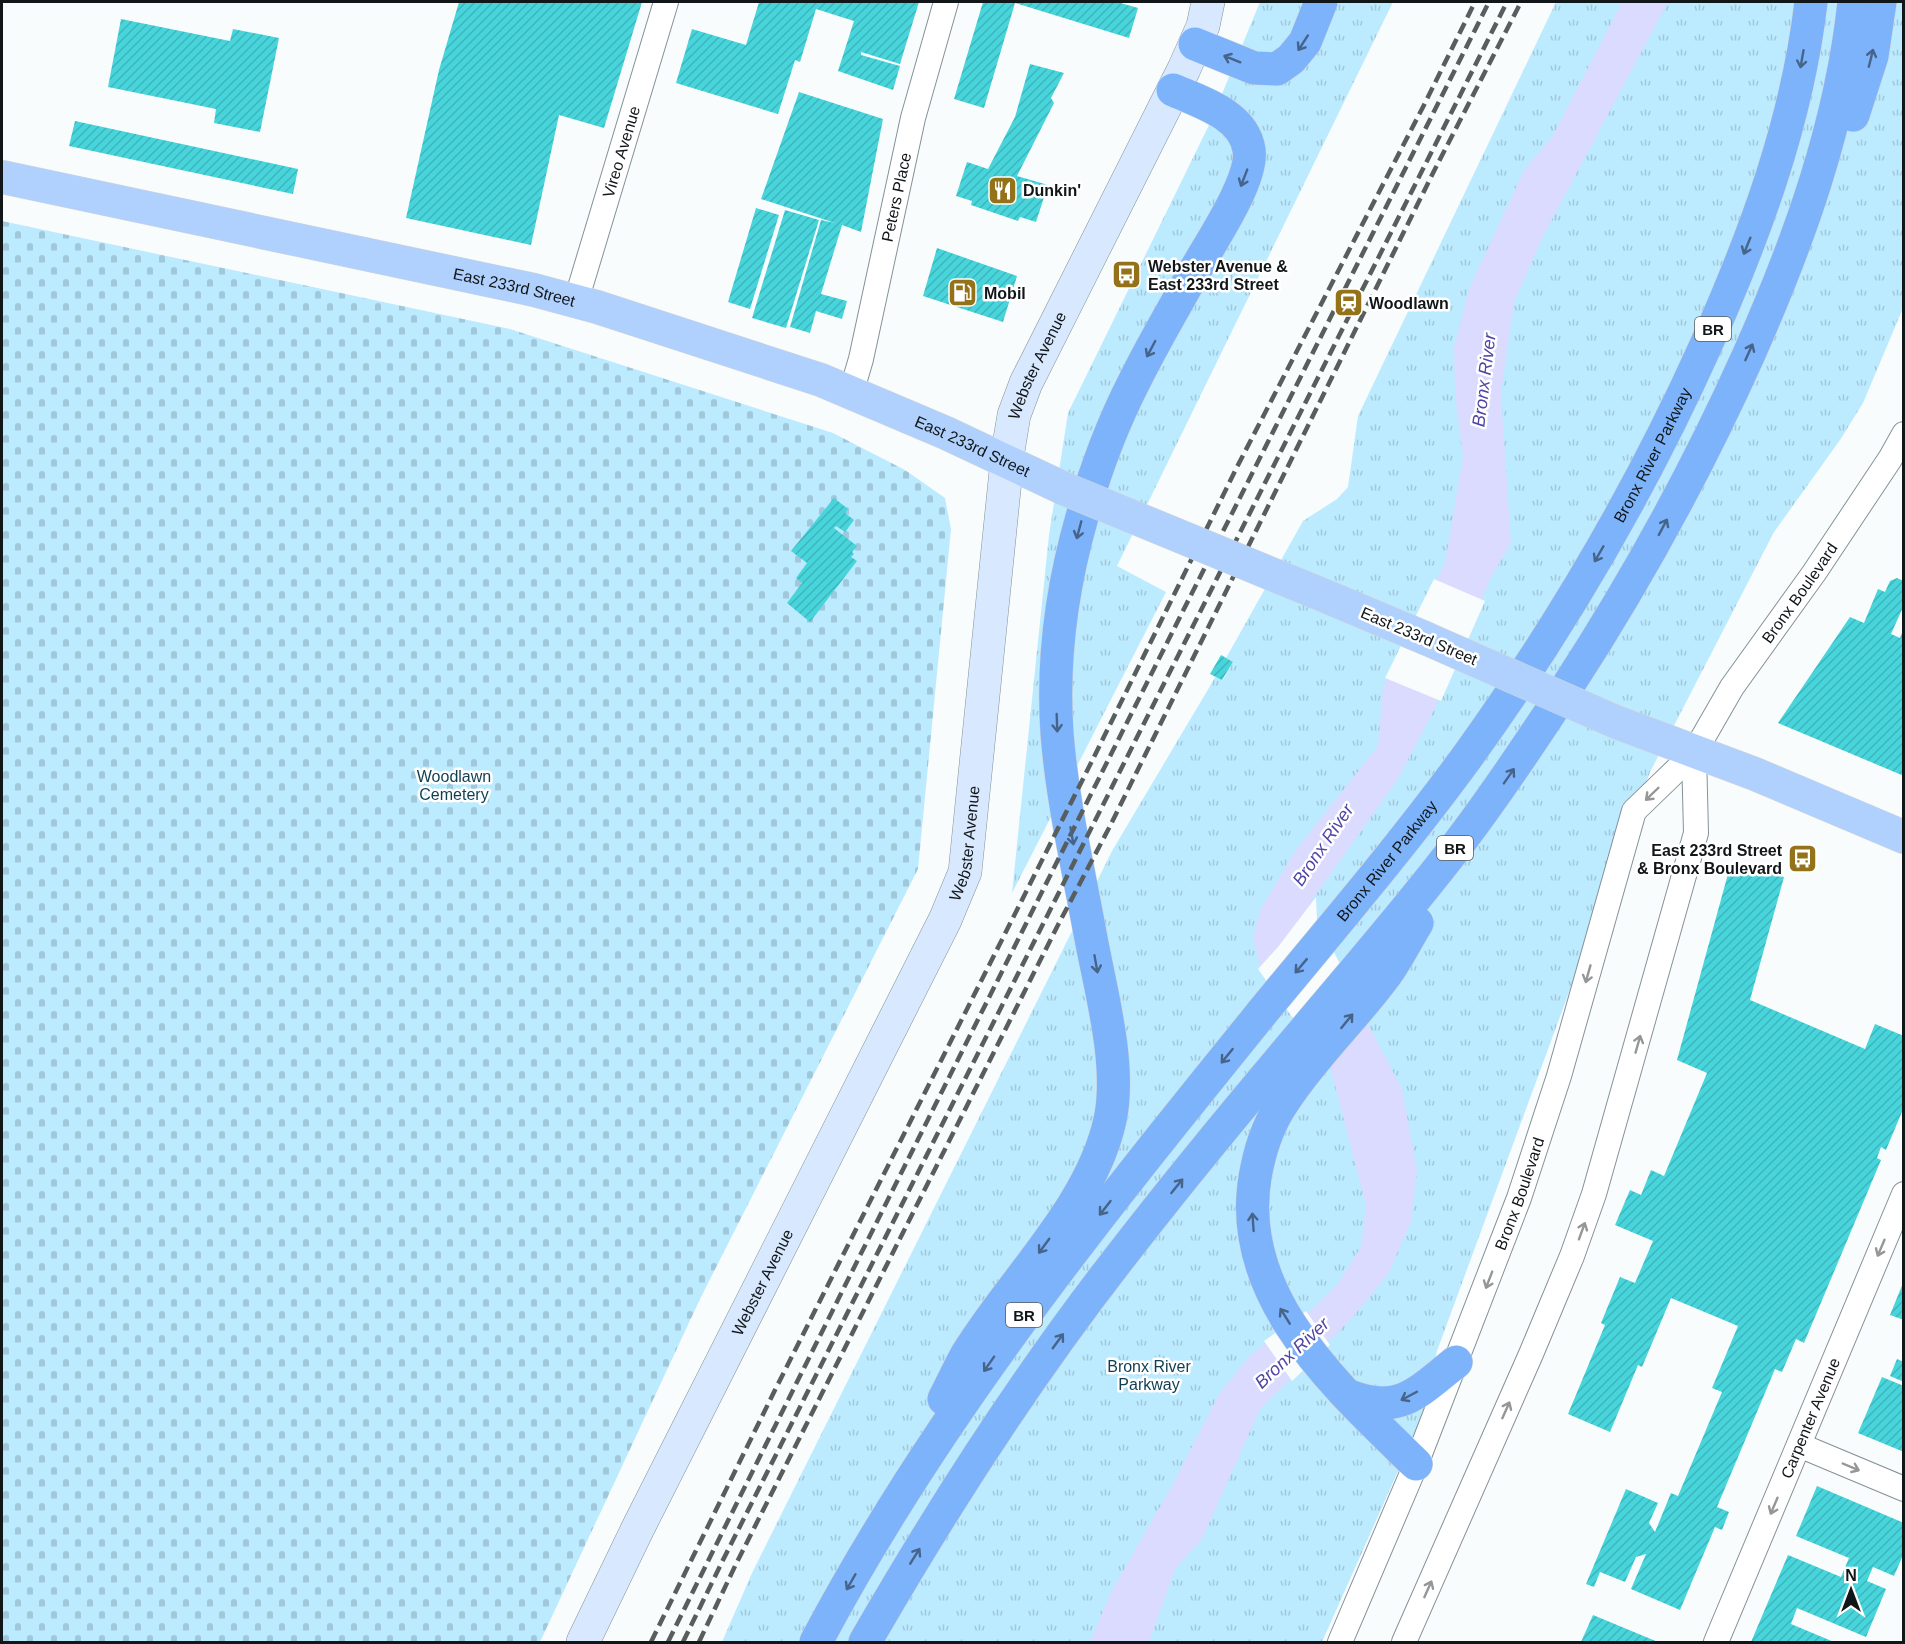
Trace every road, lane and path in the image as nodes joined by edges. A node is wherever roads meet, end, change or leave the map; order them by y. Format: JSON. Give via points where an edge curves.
{"nodes":[{"id":1,"x":666,"y":2,"type":"edge"},
{"id":2,"x":946,"y":2,"type":"edge"},
{"id":3,"x":1208,"y":2,"type":"edge"},
{"id":4,"x":1321,"y":2,"type":"edge"},
{"id":5,"x":1812,"y":2,"type":"edge"},
{"id":6,"x":1854,"y":2,"type":"edge"},
{"id":7,"x":1880,"y":2,"type":"edge"},
{"id":8,"x":1195,"y":44,"type":"junction"},
{"id":9,"x":1173,"y":90,"type":"junction"},
{"id":10,"x":2,"y":177,"type":"edge"},
{"id":11,"x":1808,"y":208,"type":"junction"},
{"id":12,"x":576,"y":301,"type":"junction"},
{"id":13,"x":851,"y":393,"type":"junction"},
{"id":14,"x":1904,"y":434,"type":"edge"},
{"id":15,"x":1897,"y":461,"type":"edge"},
{"id":16,"x":1007,"y":464,"type":"junction"},
{"id":17,"x":1694,"y":753,"type":"junction"},
{"id":18,"x":1904,"y":837,"type":"edge"},
{"id":19,"x":1301,"y":1056,"type":"junction"},
{"id":20,"x":1904,"y":1194,"type":"edge"},
{"id":21,"x":1456,"y":1362,"type":"junction"},
{"id":22,"x":1347,"y":1395,"type":"junction"},
{"id":23,"x":1799,"y":1446,"type":"junction"},
{"id":24,"x":1416,"y":1464,"type":"junction"},
{"id":25,"x":1904,"y":1490,"type":"edge"},
{"id":26,"x":867,"y":1554,"type":"junction"},
{"id":27,"x":583,"y":1642,"type":"edge"},
{"id":28,"x":816,"y":1642,"type":"edge"},
{"id":29,"x":865,"y":1642,"type":"edge"},
{"id":30,"x":1340,"y":1642,"type":"edge"},
{"id":31,"x":1404,"y":1642,"type":"edge"},
{"id":32,"x":1716,"y":1642,"type":"edge"}],
"edges":[{"from":1,"to":12,"type":"street","name":"Vireo Avenue"},
{"from":2,"to":13,"type":"street","name":"Peters Place","via":[[913,118]]},
{"from":3,"to":8,"type":"main road","name":"Webster Avenue"},
{"from":4,"to":8,"type":"highway","one_way":true,"via":[[1305,42],[1292,59],[1276,69],[1254,68]]},
{"from":5,"to":26,"type":"highway","name":"Bronx River Parkway","number":"BR","one_way":true,"via":[[1791,110],[1745,252],[1706,345],[1637,487],[1569,606],[1442,791],[1071,1251],[964,1399]]},
{"from":6,"to":11,"type":"highway","number":"BR","via":[[1838,97]]},
{"from":11,"to":7,"type":"highway","one_way":true,"via":[[1858,104],[1872,56]]},
{"from":8,"to":9,"type":"main road","name":"Webster Avenue"},
{"from":9,"to":16,"type":"main road","name":"Webster Avenue","via":[[1026,382],[1014,414]]},
{"from":9,"to":26,"type":"highway","one_way":true,"via":[[1237,123],[1249,146],[1249,164],[1235,199],[1134,381],[1101,459],[1078,530],[1066,584],[1057,676],[1057,730],[1062,778],[1109,1039],[1113,1084],[1110,1119],[1100,1153],[1084,1185],[967,1354]]},
{"from":10,"to":12,"type":"main road","name":"East 233rd Street"},
{"from":19,"to":11,"type":"highway","number":"BR","one_way":true,"via":[[1379,963],[1591,650],[1721,415]]},
{"from":12,"to":13,"type":"main road","name":"East 233rd Street"},
{"from":13,"to":16,"type":"main road","name":"East 233rd Street"},
{"from":14,"to":15,"type":"street","name":"Bronx Boulevard"},
{"from":15,"to":17,"type":"street","name":"Bronx Boulevard","via":[[1732,687]]},
{"from":16,"to":17,"type":"main road","name":"East 233rd Street","bridge":true},
{"from":16,"to":27,"type":"main road","name":"Webster Avenue","via":[[965,872],[945,920]]},
{"from":17,"to":18,"type":"main road","name":"East 233rd Street","via":[[1755,774]]},
{"from":17,"to":21,"type":"street","name":"Bronx Boulevard","one_way":true,"via":[[1634,811],[1545,1120],[1506,1235]]},
{"from":31,"to":17,"type":"street","one_way":true,"via":[[1531,1354],[1594,1194],[1696,833]]},
{"from":22,"to":19,"type":"highway","one_way":true,"via":[[1295,1331],[1272,1294],[1255,1245],[1253,1195],[1262,1145],[1289,1094]]},
{"from":29,"to":19,"type":"highway","number":"BR","one_way":true,"via":[[956,1488],[1060,1337],[1116,1262]]},
{"from":20,"to":23,"type":"street","name":"Carpenter Avenue","one_way":true},
{"from":21,"to":22,"type":"highway","one_way":true,"via":[[1401,1401],[1380,1404]]},
{"from":21,"to":24,"type":"street","name":"Bronx Boulevard"},
{"from":22,"to":24,"type":"highway"},
{"from":23,"to":25,"type":"street","one_way":true},
{"from":23,"to":32,"type":"street","name":"Carpenter Avenue","one_way":true},
{"from":24,"to":30,"type":"street","name":"Bronx Boulevard"},
{"from":26,"to":28,"type":"highway","name":"Bronx River Parkway","number":"BR","one_way":true}]}
